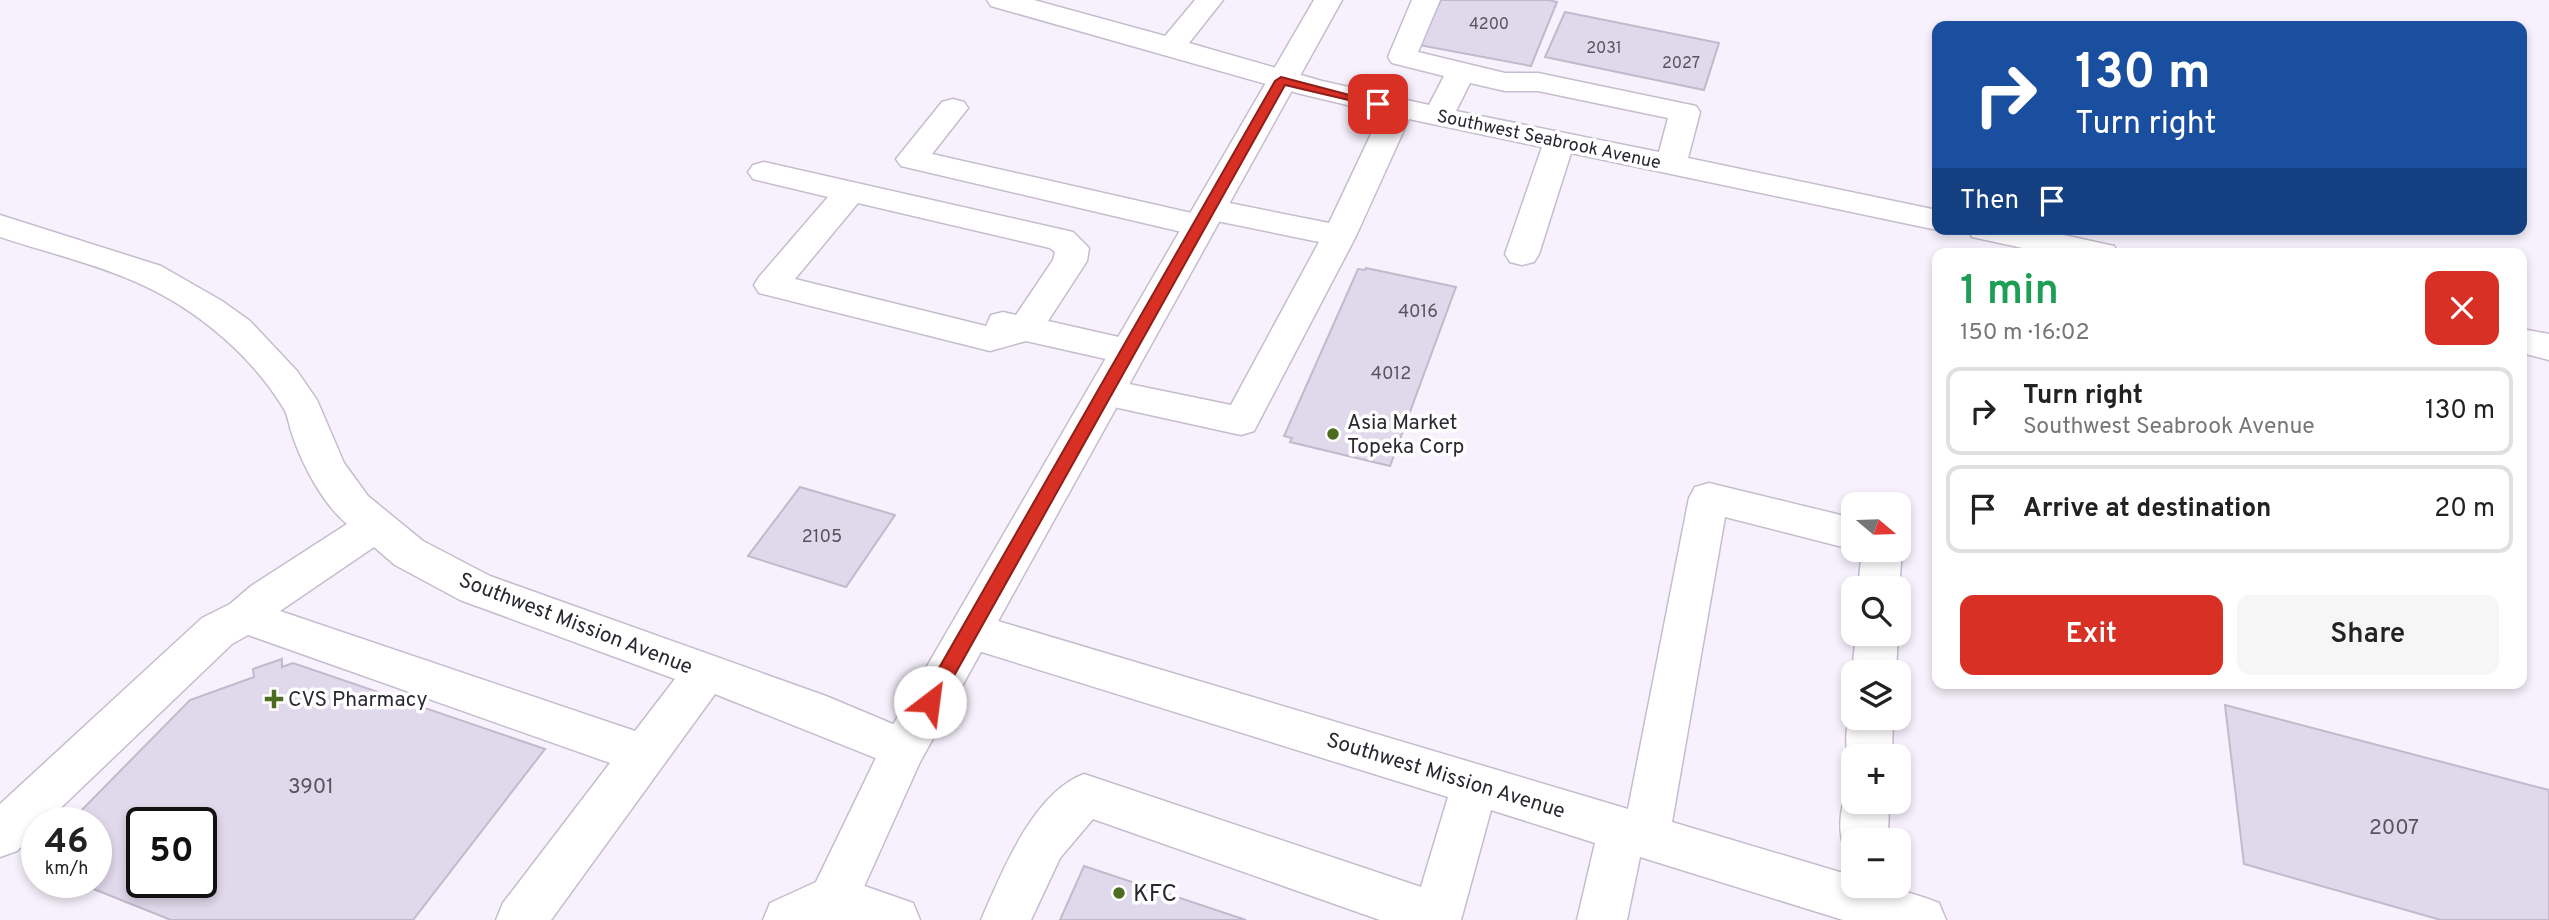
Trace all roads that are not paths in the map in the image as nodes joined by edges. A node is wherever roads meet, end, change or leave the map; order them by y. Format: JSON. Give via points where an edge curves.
{"nodes":[{"id":1,"x":1001,"y":0,"type":"edge"},
{"id":2,"x":1209,"y":0,"type":"edge"},
{"id":3,"x":1328,"y":0,"type":"edge"},
{"id":4,"x":1426,"y":0,"type":"edge"},
{"id":5,"x":1039,"y":4,"type":"edge"},
{"id":6,"x":1172,"y":46,"type":"junction"},
{"id":7,"x":1461,"y":72,"type":"junction"},
{"id":8,"x":1281,"y":81,"type":"junction"},
{"id":9,"x":953,"y":108,"type":"dead end"},
{"id":10,"x":1399,"y":108,"type":"junction"},
{"id":11,"x":1438,"y":116,"type":"junction"},
{"id":12,"x":1559,"y":141,"type":"junction"},
{"id":13,"x":1671,"y":164,"type":"junction"},
{"id":14,"x":764,"y":172,"type":"dead end"},
{"id":15,"x":849,"y":193,"type":"junction"},
{"id":16,"x":1204,"y":217,"type":"junction"},
{"id":17,"x":1932,"y":219,"type":"edge"},
{"id":18,"x":0,"y":226,"type":"edge"},
{"id":19,"x":2012,"y":235,"type":"edge"},
{"id":20,"x":1339,"y":236,"type":"junction"},
{"id":21,"x":1072,"y":248,"type":"junction"},
{"id":22,"x":2074,"y":248,"type":"edge"},
{"id":23,"x":1522,"y":254,"type":"dead end"},
{"id":24,"x":1025,"y":329,"type":"junction"},
{"id":25,"x":2527,"y":342,"type":"edge"},
{"id":26,"x":2549,"y":347,"type":"edge"},
{"id":27,"x":1128,"y":351,"type":"junction"},
{"id":28,"x":1105,"y":392,"type":"junction"},
{"id":29,"x":376,"y":525,"type":"junction"},
{"id":30,"x":1841,"y":531,"type":"edge"},
{"id":31,"x":245,"y":616,"type":"junction"},
{"id":32,"x":971,"y":631,"type":"junction"},
{"id":33,"x":706,"y":672,"type":"junction"},
{"id":34,"x":903,"y":749,"type":"junction"},
{"id":35,"x":644,"y":755,"type":"junction"},
{"id":36,"x":1475,"y":783,"type":"junction"},
{"id":37,"x":1634,"y":832,"type":"junction"},
{"id":38,"x":0,"y":835,"type":"edge"},
{"id":39,"x":1841,"y":889,"type":"edge"},
{"id":40,"x":1870,"y":898,"type":"edge"},
{"id":41,"x":833,"y":909,"type":"edge"},
{"id":42,"x":1437,"y":918,"type":"edge"},
{"id":43,"x":521,"y":920,"type":"edge"},
{"id":44,"x":788,"y":920,"type":"edge"},
{"id":45,"x":895,"y":920,"type":"edge"},
{"id":46,"x":1006,"y":920,"type":"edge"},
{"id":47,"x":1602,"y":920,"type":"edge"},
{"id":48,"x":1920,"y":920,"type":"edge"}],
"edges":[{"from":1,"to":5,"type":"street","name":"Southwest Seabrook Avenue"},
{"from":2,"to":6,"type":"street"},
{"from":3,"to":8,"type":"street"},
{"from":4,"to":7,"type":"street","via":[[1402,57]]},
{"from":5,"to":6,"type":"street","name":"Southwest Seabrook Avenue"},
{"from":6,"to":8,"type":"street","name":"Southwest Seabrook Avenue"},
{"from":7,"to":11,"type":"street"},
{"from":7,"to":13,"type":"street","via":[[1505,82],[1538,82],[1685,112]]},
{"from":8,"to":10,"type":"street","name":"Southwest Seabrook Avenue"},
{"from":8,"to":16,"type":"street"},
{"from":9,"to":16,"type":"street","via":[[912,159]]},
{"from":10,"to":11,"type":"street","name":"Southwest Seabrook Avenue"},
{"from":10,"to":20,"type":"street"},
{"from":11,"to":12,"type":"street","name":"Southwest Seabrook Avenue"},
{"from":12,"to":13,"type":"street","name":"Southwest Seabrook Avenue"},
{"from":12,"to":23,"type":"street"},
{"from":13,"to":17,"type":"street","name":"Southwest Seabrook Avenue"},
{"from":14,"to":15,"type":"street"},
{"from":15,"to":21,"type":"street","via":[[1061,240]]},
{"from":15,"to":24,"type":"street","via":[[771,285],[989,339]]},
{"from":16,"to":20,"type":"street"},
{"from":16,"to":27,"type":"street"},
{"from":18,"to":29,"type":"street","name":"Southwest Mission Avenue","via":[[149,274],[237,330],[284,380],[304,410],[328,471],[354,507]]},
{"from":19,"to":22,"type":"street"},
{"from":20,"to":28,"type":"street","via":[[1241,421]]},
{"from":21,"to":24,"type":"street","via":[[1070,261]]},
{"from":21,"to":24,"type":"street","via":[[1033,253],[889,216],[861,218],[831,236],[813,263],[824,281]]},
{"from":24,"to":27,"type":"street"},
{"from":25,"to":26,"type":"street"},
{"from":27,"to":28,"type":"street"},
{"from":28,"to":32,"type":"street"},
{"from":29,"to":31,"type":"street"},
{"from":29,"to":33,"type":"street","name":"Southwest Mission Avenue","via":[[409,553],[475,588]]},
{"from":30,"to":37,"type":"street","via":[[1709,498]]},
{"from":31,"to":35,"type":"street"},
{"from":31,"to":38,"type":"street","via":[[217,631]]},
{"from":32,"to":34,"type":"street"},
{"from":32,"to":36,"type":"street","name":"Southwest Mission Avenue"},
{"from":33,"to":34,"type":"street","name":"Southwest Mission Avenue"},
{"from":33,"to":35,"type":"street"},
{"from":34,"to":41,"type":"street"},
{"from":35,"to":43,"type":"street"},
{"from":36,"to":37,"type":"street","name":"Southwest Mission Avenue"},
{"from":36,"to":42,"type":"street"},
{"from":37,"to":39,"type":"street","name":"Southwest Mission Avenue"},
{"from":37,"to":47,"type":"street"},
{"from":40,"to":48,"type":"street","name":"Southwest Mission Avenue"},
{"from":41,"to":44,"type":"street"},
{"from":41,"to":45,"type":"street"},
{"from":42,"to":46,"type":"street","via":[[1084,796],[1043,842]]}]}
